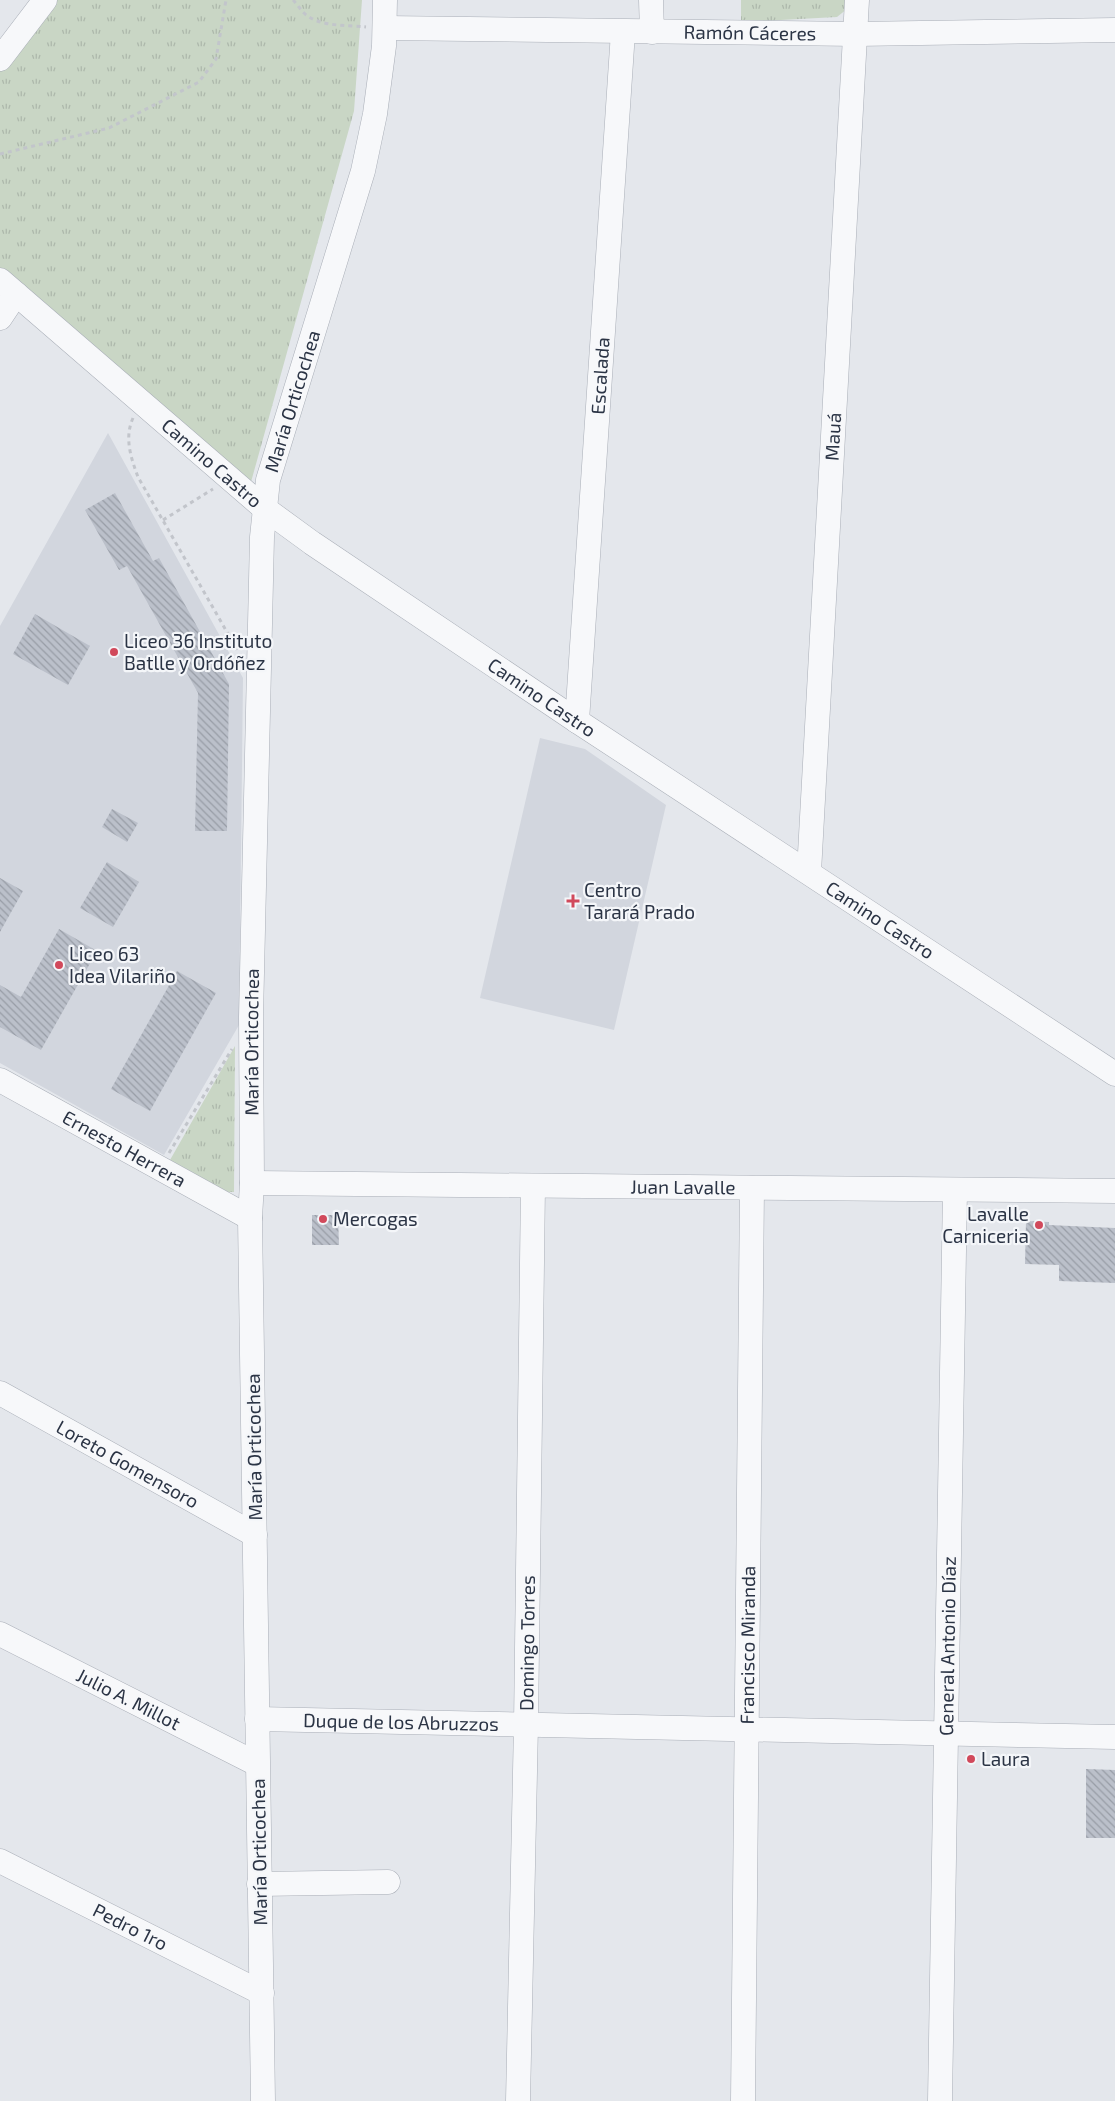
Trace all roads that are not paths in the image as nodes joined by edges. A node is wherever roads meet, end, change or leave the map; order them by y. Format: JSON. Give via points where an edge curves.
{"nodes":[{"id":1,"x":45,"y":0,"type":"edge"},
{"id":2,"x":385,"y":0,"type":"edge"},
{"id":3,"x":651,"y":0,"type":"edge"},
{"id":4,"x":857,"y":0,"type":"edge"},
{"id":5,"x":385,"y":28,"type":"junction"},
{"id":6,"x":1115,"y":30,"type":"edge"},
{"id":7,"x":623,"y":32,"type":"junction"},
{"id":8,"x":652,"y":32,"type":"junction"},
{"id":9,"x":856,"y":34,"type":"junction"},
{"id":10,"x":0,"y":59,"type":"edge"},
{"id":11,"x":8,"y":287,"type":"edge"},
{"id":12,"x":0,"y":318,"type":"edge"},
{"id":13,"x":264,"y":508,"type":"junction"},
{"id":14,"x":577,"y":721,"type":"junction"},
{"id":15,"x":809,"y":872,"type":"junction"},
{"id":16,"x":1115,"y":1074,"type":"edge"},
{"id":17,"x":0,"y":1080,"type":"edge"},
{"id":18,"x":252,"y":1183,"type":"junction"},
{"id":19,"x":533,"y":1186,"type":"junction"},
{"id":20,"x":752,"y":1188,"type":"junction"},
{"id":21,"x":954,"y":1190,"type":"junction"},
{"id":22,"x":1115,"y":1191,"type":"edge"},
{"id":23,"x":250,"y":1218,"type":"junction"},
{"id":24,"x":0,"y":1393,"type":"edge"},
{"id":25,"x":255,"y":1536,"type":"junction"},
{"id":26,"x":0,"y":1634,"type":"edge"},
{"id":27,"x":257,"y":1719,"type":"junction"},
{"id":28,"x":526,"y":1725,"type":"junction"},
{"id":29,"x":746,"y":1730,"type":"junction"},
{"id":30,"x":946,"y":1734,"type":"junction"},
{"id":31,"x":1115,"y":1737,"type":"edge"},
{"id":32,"x":257,"y":1764,"type":"junction"},
{"id":33,"x":0,"y":1861,"type":"edge"},
{"id":34,"x":388,"y":1882,"type":"dead end"},
{"id":35,"x":260,"y":1884,"type":"junction"},
{"id":36,"x":262,"y":1993,"type":"junction"},
{"id":37,"x":263,"y":2101,"type":"edge"},
{"id":38,"x":518,"y":2101,"type":"edge"},
{"id":39,"x":743,"y":2101,"type":"edge"},
{"id":40,"x":940,"y":2101,"type":"edge"}],
"edges":[{"from":1,"to":10,"type":"street"},
{"from":2,"to":5,"type":"street","name":"María Orticochea"},
{"from":3,"to":8,"type":"street"},
{"from":4,"to":9,"type":"street","name":"Mauá"},
{"from":5,"to":7,"type":"street","name":"Ramón Cáceres"},
{"from":5,"to":13,"type":"street","name":"María Orticochea","via":[[363,171],[268,480]]},
{"from":6,"to":9,"type":"street","name":"Ramón Cáceres"},
{"from":7,"to":8,"type":"street","name":"Ramón Cáceres"},
{"from":7,"to":14,"type":"street","name":"Escalada"},
{"from":8,"to":9,"type":"street","name":"Ramón Cáceres"},
{"from":9,"to":15,"type":"street","name":"Mauá"},
{"from":11,"to":12,"type":"street"},
{"from":11,"to":13,"type":"street","name":"Camino Castro"},
{"from":13,"to":14,"type":"street","name":"Camino Castro","via":[[312,544]]},
{"from":13,"to":18,"type":"street","name":"María Orticochea","via":[[251,1017]]},
{"from":14,"to":15,"type":"street","name":"Camino Castro"},
{"from":15,"to":16,"type":"street","name":"Camino Castro"},
{"from":17,"to":23,"type":"street","name":"Ernesto Herrera"},
{"from":18,"to":19,"type":"street","name":"Juan Lavalle"},
{"from":18,"to":23,"type":"street","name":"María Orticochea"},
{"from":19,"to":20,"type":"street","name":"Juan Lavalle"},
{"from":19,"to":28,"type":"street","name":"Domingo Torres"},
{"from":20,"to":21,"type":"street","name":"Juan Lavalle"},
{"from":20,"to":29,"type":"street","name":"Francisco Miranda"},
{"from":21,"to":22,"type":"street","name":"Juan Lavalle"},
{"from":21,"to":30,"type":"street","name":"General Antonio Díaz"},
{"from":23,"to":25,"type":"street","name":"María Orticochea"},
{"from":24,"to":25,"type":"street","name":"Loreto Gomensoro"},
{"from":25,"to":27,"type":"street","name":"María Orticochea"},
{"from":26,"to":32,"type":"street","name":"Julio A. Millot"},
{"from":27,"to":28,"type":"street","name":"Duque de los Abruzzos"},
{"from":27,"to":32,"type":"street","name":"María Orticochea"},
{"from":28,"to":29,"type":"street","name":"Duque de los Abruzzos"},
{"from":28,"to":38,"type":"street","name":"Domingo Torres"},
{"from":29,"to":30,"type":"street","name":"Duque de los Abruzzos"},
{"from":29,"to":39,"type":"street","name":"Francisco Miranda"},
{"from":30,"to":31,"type":"street","name":"Duque de los Abruzzos"},
{"from":30,"to":40,"type":"street","name":"General Antonio Díaz"},
{"from":32,"to":35,"type":"street","name":"María Orticochea"},
{"from":33,"to":36,"type":"street","name":"Pedro 1ro"},
{"from":34,"to":35,"type":"street"},
{"from":35,"to":36,"type":"street","name":"María Orticochea"},
{"from":36,"to":37,"type":"street","name":"María Orticochea"}]}
